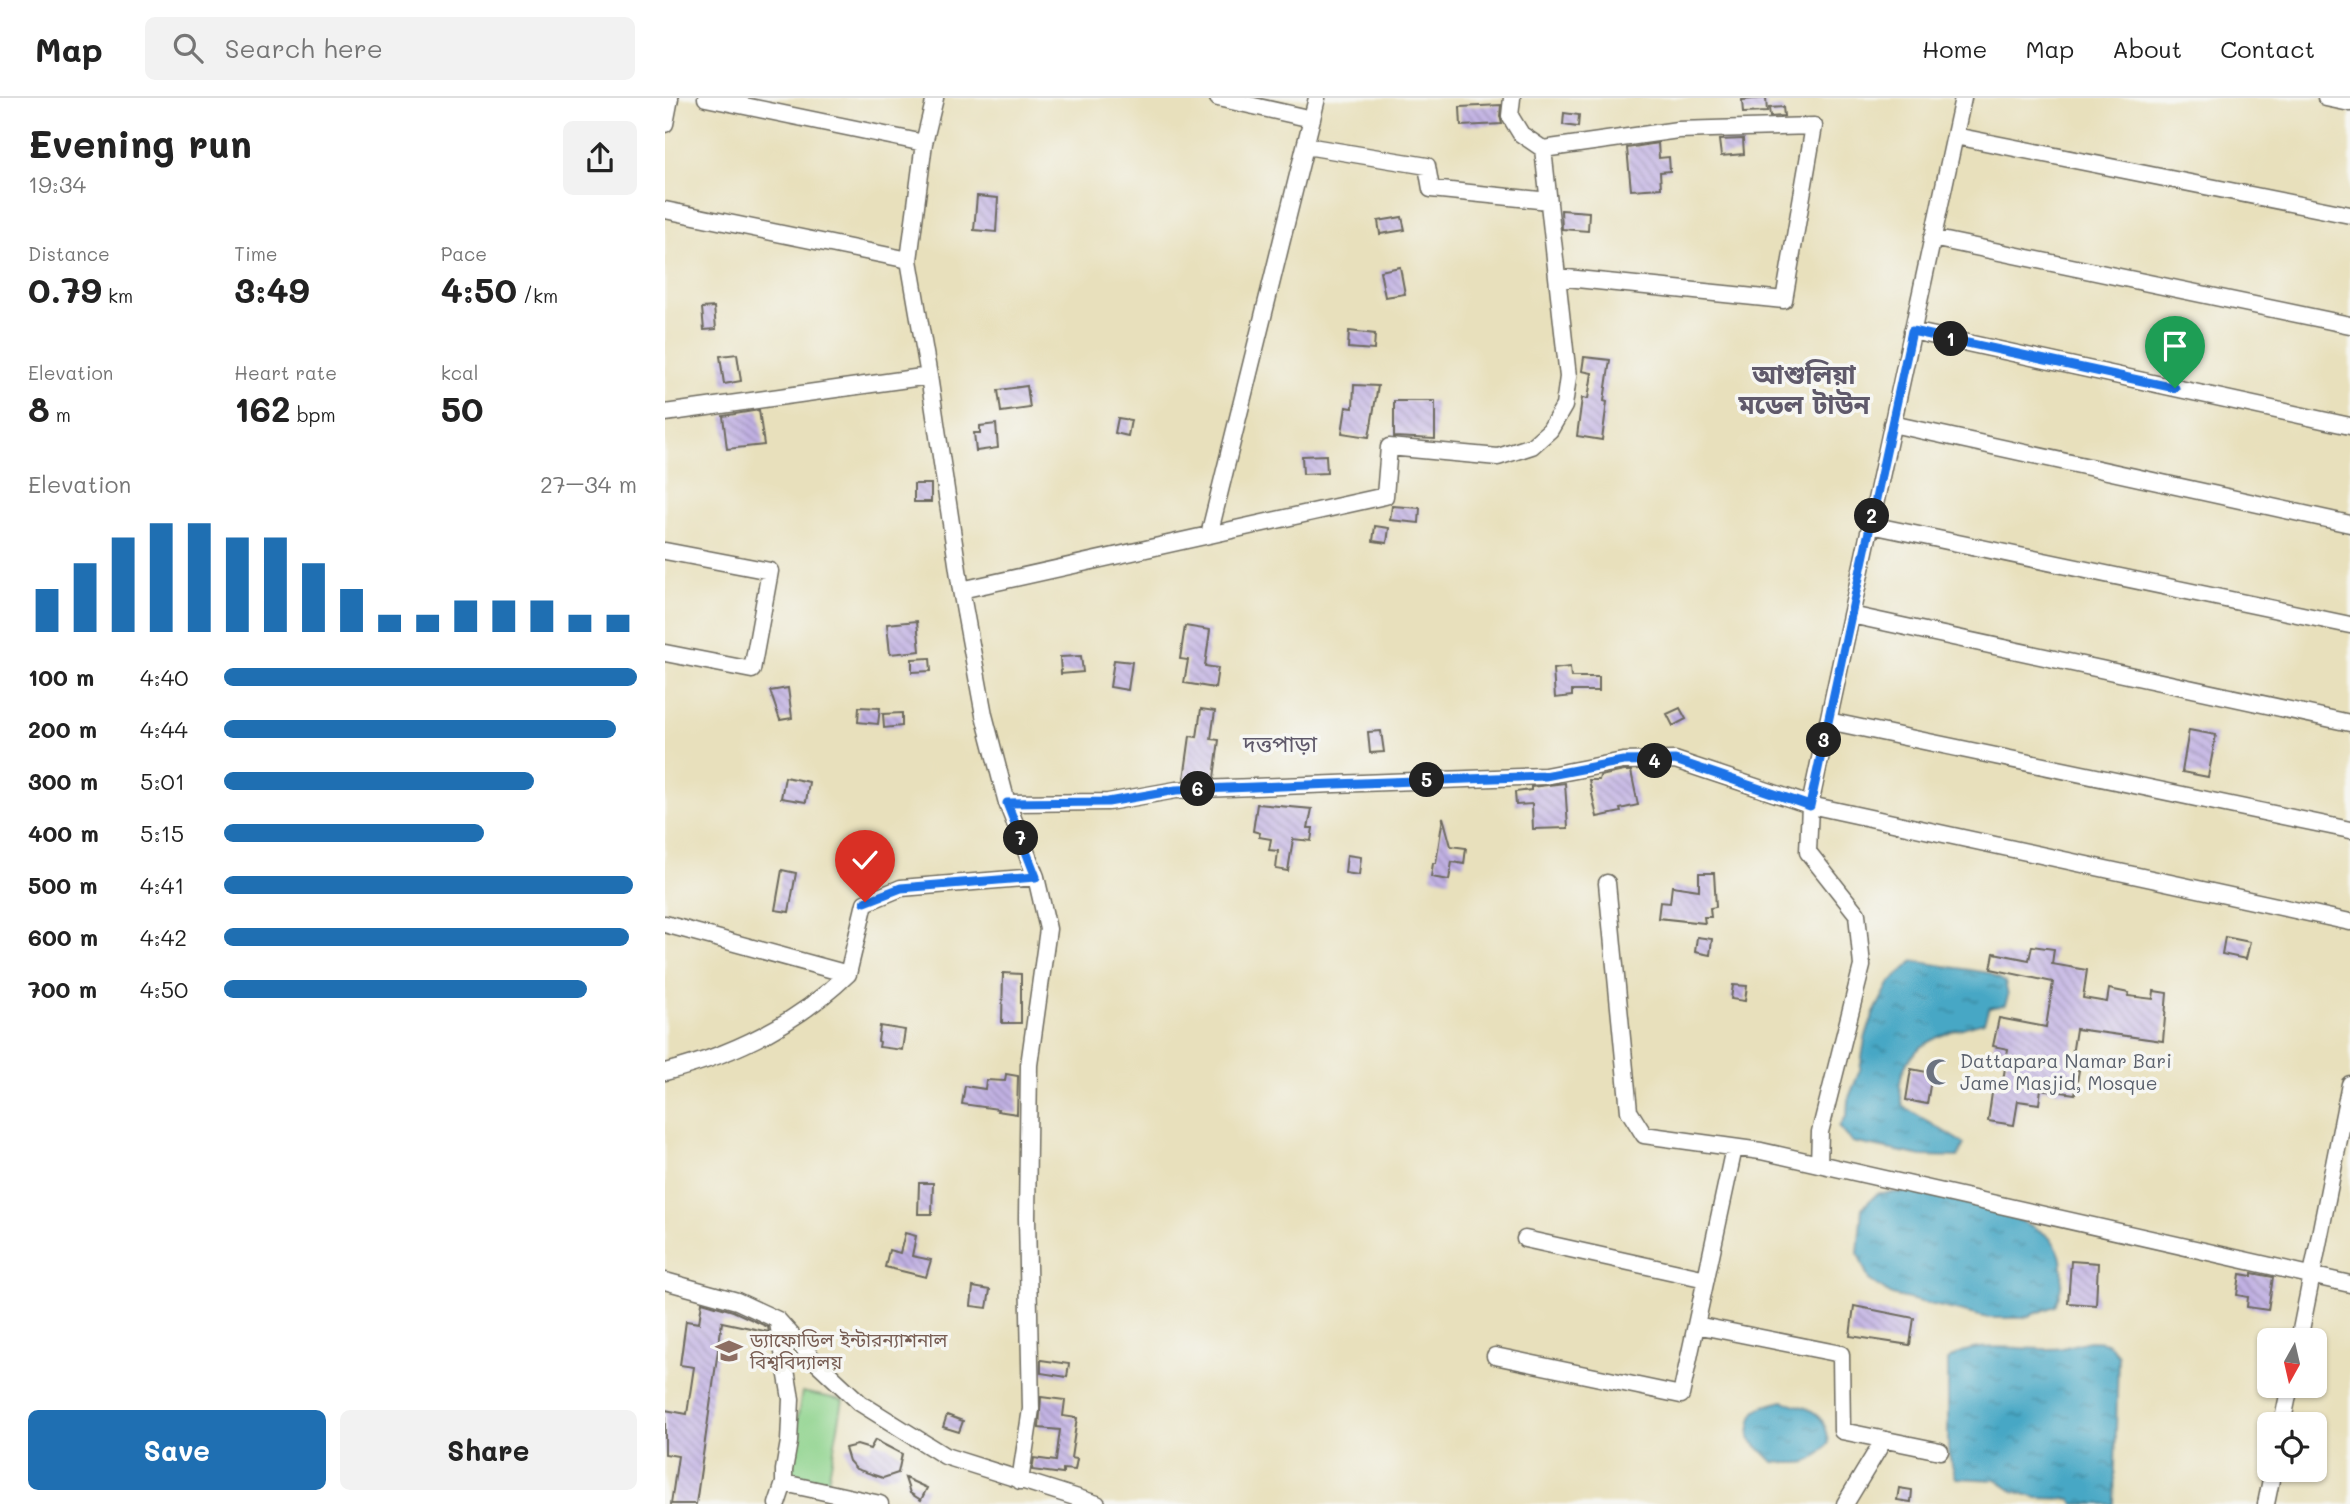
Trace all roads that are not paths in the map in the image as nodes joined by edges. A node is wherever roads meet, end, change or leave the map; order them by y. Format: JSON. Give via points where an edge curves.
{"nodes":[{"id":1,"x":670,"y":98,"type":"edge"},
{"id":2,"x":706,"y":98,"type":"edge"},
{"id":3,"x":935,"y":98,"type":"edge"},
{"id":4,"x":1219,"y":98,"type":"edge"},
{"id":5,"x":1317,"y":98,"type":"edge"},
{"id":6,"x":1512,"y":98,"type":"edge"},
{"id":7,"x":1963,"y":98,"type":"edge"},
{"id":8,"x":2326,"y":98,"type":"edge"},
{"id":9,"x":2350,"y":103,"type":"edge"},
{"id":10,"x":1312,"y":119,"type":"junction"},
{"id":11,"x":665,"y":124,"type":"edge"},
{"id":12,"x":1955,"y":136,"type":"junction"},
{"id":13,"x":924,"y":143,"type":"junction"},
{"id":14,"x":1306,"y":146,"type":"junction"},
{"id":15,"x":1543,"y":149,"type":"junction"},
{"id":16,"x":1549,"y":201,"type":"junction"},
{"id":17,"x":665,"y":210,"type":"edge"},
{"id":18,"x":2350,"y":215,"type":"edge"},
{"id":19,"x":1933,"y":238,"type":"junction"},
{"id":20,"x":909,"y":260,"type":"junction"},
{"id":21,"x":1557,"y":276,"type":"junction"},
{"id":22,"x":2350,"y":325,"type":"edge"},
{"id":23,"x":1912,"y":331,"type":"junction"},
{"id":24,"x":929,"y":376,"type":"junction"},
{"id":25,"x":665,"y":413,"type":"edge"},
{"id":26,"x":1892,"y":424,"type":"junction"},
{"id":27,"x":2350,"y":426,"type":"edge"},
{"id":28,"x":2350,"y":524,"type":"edge"},
{"id":29,"x":1871,"y":525,"type":"junction"},
{"id":30,"x":1209,"y":535,"type":"junction"},
{"id":31,"x":665,"y":551,"type":"edge"},
{"id":32,"x":961,"y":590,"type":"junction"},
{"id":33,"x":1851,"y":615,"type":"junction"},
{"id":34,"x":2350,"y":625,"type":"edge"},
{"id":35,"x":665,"y":653,"type":"edge"},
{"id":36,"x":1828,"y":721,"type":"junction"},
{"id":37,"x":2350,"y":723,"type":"edge"},
{"id":38,"x":1007,"y":803,"type":"junction"},
{"id":39,"x":1810,"y":806,"type":"junction"},
{"id":40,"x":2350,"y":830,"type":"edge"},
{"id":41,"x":1036,"y":877,"type":"junction"},
{"id":42,"x":1607,"y":883,"type":"dead end"},
{"id":43,"x":2350,"y":922,"type":"edge"},
{"id":44,"x":665,"y":924,"type":"edge"},
{"id":45,"x":848,"y":974,"type":"junction"},
{"id":46,"x":665,"y":1072,"type":"edge"},
{"id":47,"x":2350,"y":1084,"type":"edge"},
{"id":48,"x":2344,"y":1143,"type":"edge"},
{"id":49,"x":1734,"y":1147,"type":"junction"},
{"id":50,"x":1819,"y":1164,"type":"junction"},
{"id":51,"x":1525,"y":1239,"type":"dead end"},
{"id":52,"x":2311,"y":1276,"type":"junction"},
{"id":53,"x":1706,"y":1279,"type":"junction"},
{"id":54,"x":665,"y":1281,"type":"edge"},
{"id":55,"x":2350,"y":1284,"type":"edge"},
{"id":56,"x":778,"y":1320,"type":"junction"},
{"id":57,"x":1696,"y":1325,"type":"junction"},
{"id":58,"x":2301,"y":1328,"type":"edge"},
{"id":59,"x":1495,"y":1356,"type":"dead end"},
{"id":60,"x":1883,"y":1441,"type":"junction"},
{"id":61,"x":1940,"y":1451,"type":"dead end"},
{"id":62,"x":1020,"y":1481,"type":"junction"},
{"id":63,"x":2271,"y":1482,"type":"edge"},
{"id":64,"x":784,"y":1483,"type":"junction"},
{"id":65,"x":777,"y":1504,"type":"edge"},
{"id":66,"x":880,"y":1504,"type":"edge"},
{"id":67,"x":1097,"y":1504,"type":"edge"},
{"id":68,"x":1845,"y":1504,"type":"edge"},
{"id":69,"x":2266,"y":1504,"type":"edge"}],
"edges":[{"from":1,"to":11,"type":"street"},
{"from":2,"to":13,"type":"street"},
{"from":3,"to":13,"type":"street"},
{"from":4,"to":10,"type":"street"},
{"from":5,"to":10,"type":"street"},
{"from":6,"to":15,"type":"street","via":[[1510,116],[1521,134]]},
{"from":7,"to":12,"type":"street"},
{"from":8,"to":9,"type":"street"},
{"from":10,"to":14,"type":"street"},
{"from":12,"to":18,"type":"street"},
{"from":12,"to":19,"type":"street"},
{"from":13,"to":20,"type":"street"},
{"from":14,"to":16,"type":"street","via":[[1427,166],[1431,189]]},
{"from":14,"to":30,"type":"street"},
{"from":15,"to":16,"type":"street"},
{"from":15,"to":21,"type":"street","via":[[1678,130],[1814,126],[1784,300]]},
{"from":16,"to":21,"type":"street"},
{"from":17,"to":20,"type":"street"},
{"from":19,"to":22,"type":"street"},
{"from":19,"to":23,"type":"street"},
{"from":20,"to":24,"type":"street"},
{"from":21,"to":30,"type":"street","via":[[1568,377],[1564,406],[1550,430],[1532,446],[1498,457],[1389,447],[1385,496]]},
{"from":23,"to":26,"type":"street"},
{"from":23,"to":27,"type":"street"},
{"from":24,"to":25,"type":"street"},
{"from":24,"to":32,"type":"street"},
{"from":26,"to":28,"type":"street"},
{"from":26,"to":29,"type":"street"},
{"from":29,"to":33,"type":"street"},
{"from":29,"to":34,"type":"street"},
{"from":30,"to":32,"type":"street"},
{"from":31,"to":35,"type":"street","via":[[770,571],[753,670]]},
{"from":32,"to":38,"type":"street","via":[[984,715]]},
{"from":33,"to":36,"type":"street"},
{"from":33,"to":37,"type":"street"},
{"from":36,"to":39,"type":"street"},
{"from":36,"to":40,"type":"street"},
{"from":38,"to":39,"type":"street","via":[[1108,802],[1176,790],[1545,776],[1623,761],[1675,760]]},
{"from":38,"to":41,"type":"street"},
{"from":39,"to":43,"type":"street"},
{"from":39,"to":50,"type":"street","via":[[1808,852],[1857,914],[1862,965],[1820,1132]]},
{"from":41,"to":45,"type":"street","via":[[901,888],[865,902]]},
{"from":41,"to":62,"type":"street","via":[[1048,929],[1029,1065],[1031,1409]]},
{"from":42,"to":49,"type":"street","via":[[1629,1111],[1644,1135]]},
{"from":44,"to":45,"type":"street"},
{"from":45,"to":46,"type":"street","via":[[782,1026],[701,1063]]},
{"from":47,"to":48,"type":"street"},
{"from":48,"to":52,"type":"street"},
{"from":49,"to":50,"type":"street"},
{"from":49,"to":53,"type":"street"},
{"from":50,"to":52,"type":"street"},
{"from":51,"to":53,"type":"street"},
{"from":52,"to":55,"type":"street"},
{"from":52,"to":58,"type":"street"},
{"from":53,"to":57,"type":"street"},
{"from":54,"to":56,"type":"street","via":[[737,1301]]},
{"from":56,"to":62,"type":"street","via":[[860,1403],[945,1456]]},
{"from":56,"to":64,"type":"street","via":[[791,1399]]},
{"from":57,"to":59,"type":"street","via":[[1682,1395]]},
{"from":57,"to":60,"type":"street","via":[[1841,1354],[1842,1431]]},
{"from":60,"to":61,"type":"street"},
{"from":60,"to":68,"type":"street"},
{"from":62,"to":67,"type":"street"},
{"from":63,"to":69,"type":"street"},
{"from":64,"to":65,"type":"street"},
{"from":64,"to":66,"type":"street"}]}
